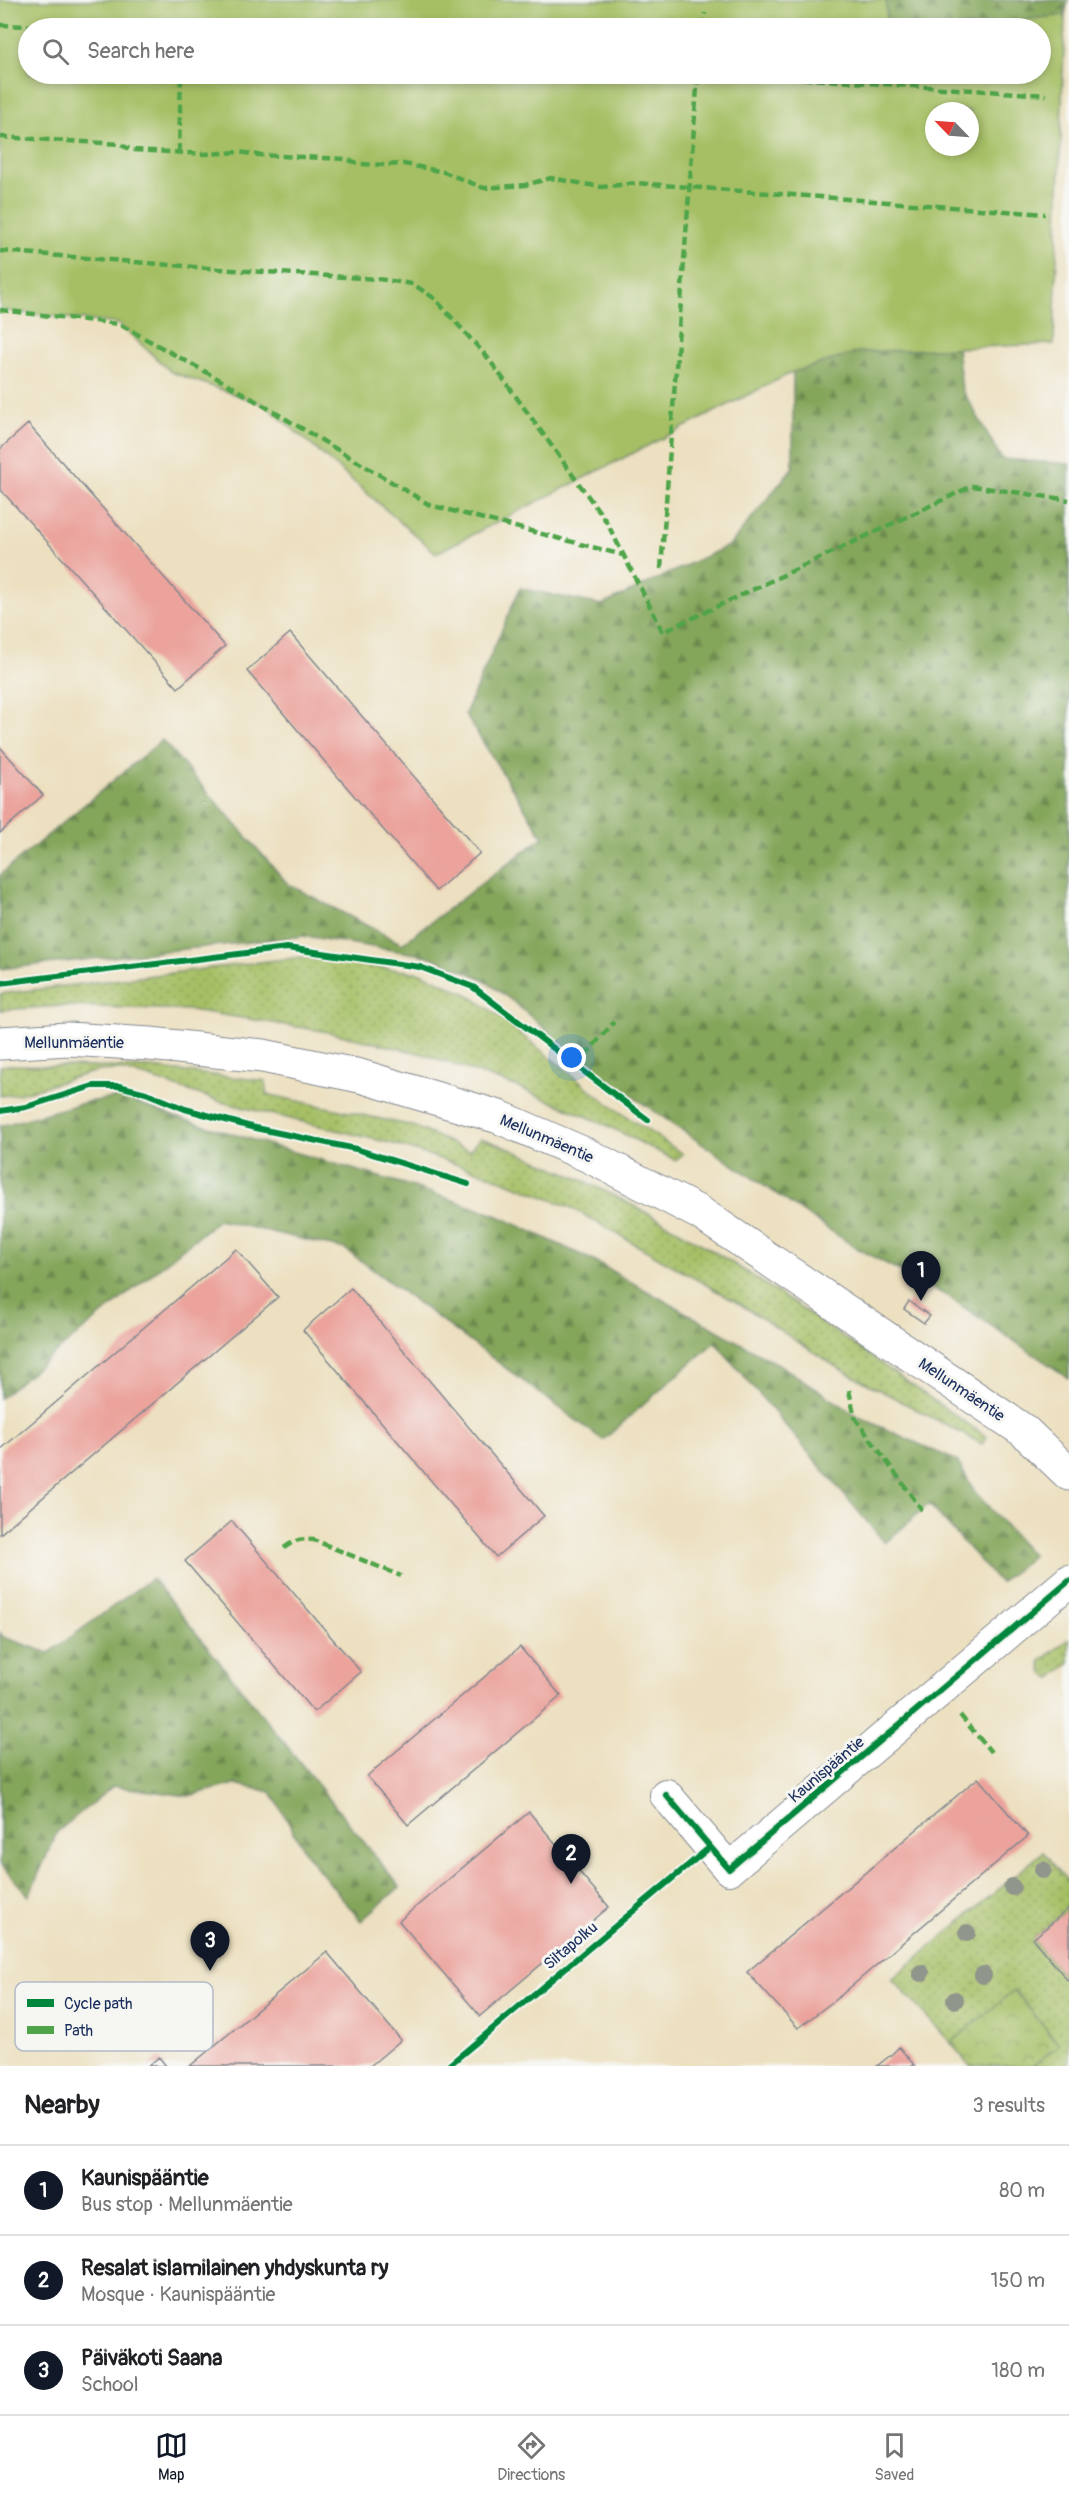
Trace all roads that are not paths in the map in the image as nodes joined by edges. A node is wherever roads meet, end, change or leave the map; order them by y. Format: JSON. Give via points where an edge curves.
{"nodes":[{"id":1,"x":0,"y":1043,"type":"edge"},
{"id":2,"x":1024,"y":1431,"type":"junction"},
{"id":3,"x":1069,"y":1443,"type":"edge"},
{"id":4,"x":1069,"y":1474,"type":"edge"},
{"id":5,"x":1069,"y":1581,"type":"edge"},
{"id":6,"x":666,"y":1795,"type":"dead end"}],
"edges":[{"from":1,"to":2,"type":"main road","name":"Mellunmäentie","via":[[68,1039],[263,1056],[360,1076],[499,1116],[597,1159],[700,1213]]},
{"from":2,"to":3,"type":"main road","name":"Mellunmäentie"},
{"from":2,"to":4,"type":"main road","name":"Mellunmäentie"},
{"from":5,"to":6,"type":"street","name":"Kaunispääntie","via":[[729,1869]]}]}
